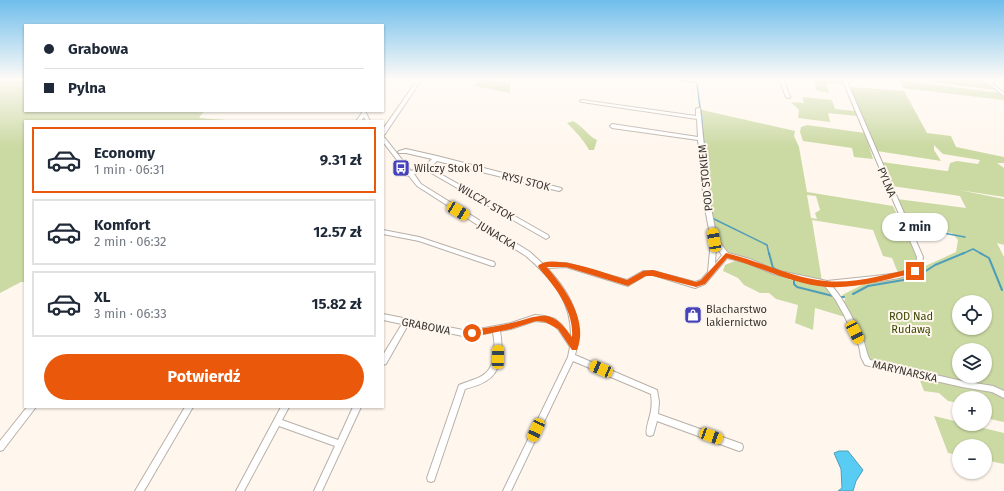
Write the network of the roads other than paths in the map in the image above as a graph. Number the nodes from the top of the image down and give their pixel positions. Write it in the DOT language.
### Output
graph roads {
  1 [pos="404,102"];
  2 [pos="588,102"];
  3 [pos="854,102"];
  4 [pos="698,109"];
  5 [pos="699,118"];
  6 [pos="612,126"];
  7 [pos="384,132"];
  8 [pos="701,139"];
  9 [pos="384,141"];
  10 [pos="401,152"];
  11 [pos="437,158"];
  12 [pos="426,168"];
  13 [pos="409,174"];
  14 [pos="559,189"];
  15 [pos="384,232"];
  16 [pos="546,237"];
  17 [pos="714,240"];
  18 [pos="726,256"];
  19 [pos="492,264"];
  20 [pos="542,266"];
  21 [pos="711,272"];
  22 [pos="827,284"];
  23 [pos="384,317"];
  24 [pos="406,322"];
  25 [pos="496,329"];
  26 [pos="574,347"];
  27 [pos="572,357"];
  28 [pos="384,360"];
  29 [pos="1004,395"];
  30 [pos="31,408"];
  31 [pos="188,408"];
  32 [pos="284,408"];
  33 [pos="357,408"];
  34 [pos="654,416"];
  35 [pos="277,422"];
  36 [pos="650,432"];
  37 [pos="339,444"];
  38 [pos="0,447"];
  39 [pos="739,447"];
  40 [pos="431,478"];
  41 [pos="139,491"];
  42 [pos="240,491"];
  43 [pos="318,491"];
  44 [pos="507,491"];
  1 -- 7 [label="street"];
  2 -- 5 [label="street"];
  3 -- 22 [label="street, PYLNA"];
  4 -- 5 [label="street, POD STOKIEM"];
  5 -- 8 [label="street, POD STOKIEM"];
  6 -- 8 [label="street, POD STOKIEM"];
  8 -- 17 [label="street, POD STOKIEM"];
  9 -- 13 [label="street, JUNACKA"];
  10 -- 11 [label="street, RYSI STOK"];
  11 -- 12 [label="street"];
  11 -- 14 [label="street, RYSI STOK"];
  12 -- 13 [label="street"];
  12 -- 16 [label="street, WILCZY STOK"];
  13 -- 20 [label="street, JUNACKA"];
  15 -- 19 [label="street"];
  17 -- 18 [label="street, POD STOKIEM"];
  17 -- 21 [label="street, POD STOKIEM"];
  18 -- 21 [label="street"];
  18 -- 22 [label="street, PYLNA"];
  20 -- 21 [label="street"];
  20 -- 26 [label="street, JUNACKA"];
  22 -- 29 [label="street, MARYNARSKA"];
  23 -- 24 [label="street, GRABOWA"];
  24 -- 25 [label="street, GRABOWA"];
  24 -- 28 [label="street"];
  25 -- 26 [label="street, GRABOWA"];
  25 -- 40 [label="street"];
  26 -- 27 [label="street, JUNACKA"];
  27 -- 34 [label="street"];
  27 -- 44 [label="street, JUNACKA"];
  30 -- 38 [label="street"];
  31 -- 41 [label="street"];
  32 -- 35 [label="street"];
  33 -- 37 [label="street"];
  34 -- 36 [label="street"];
  34 -- 39 [label="street"];
  35 -- 37 [label="street"];
  35 -- 42 [label="street"];
  37 -- 43 [label="street"];
}
